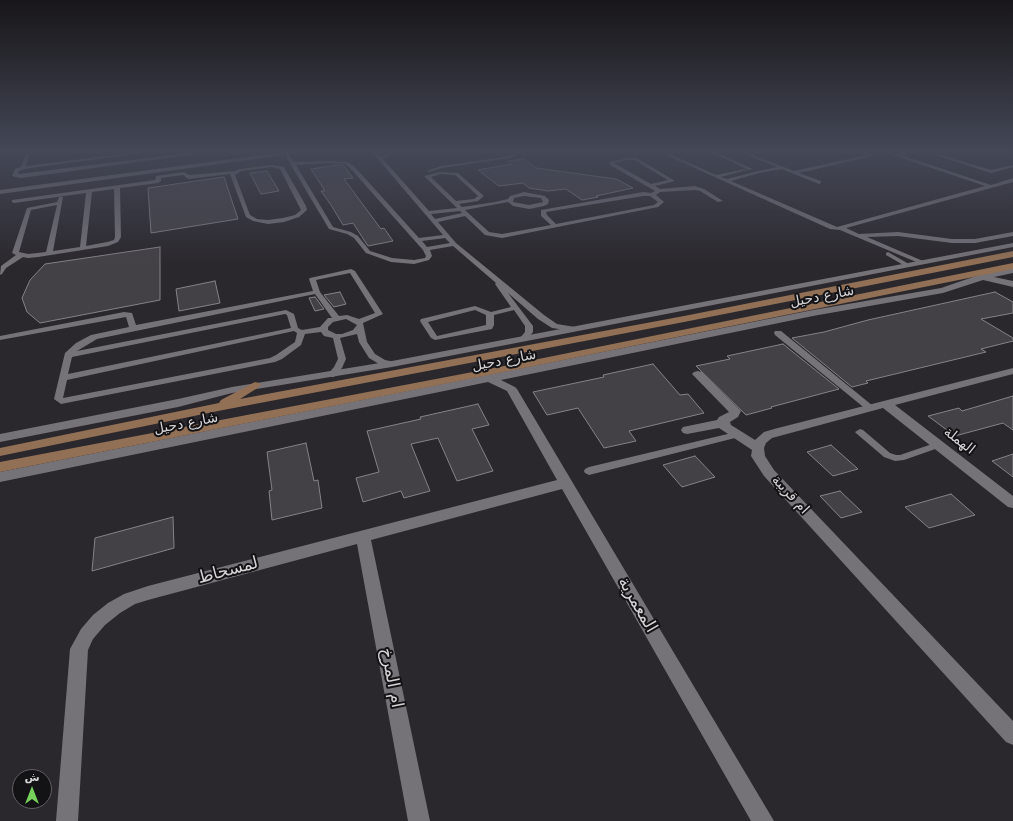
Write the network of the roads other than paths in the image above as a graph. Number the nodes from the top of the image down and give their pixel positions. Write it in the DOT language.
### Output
graph roads {
  1 [pos="14,189"];
  2 [pos="96,189"];
  3 [pos="117,189"];
  4 [pos="238,189"];
  5 [pos="294,189"];
  6 [pos="308,189"];
  7 [pos="372,189"];
  8 [pos="407,189"];
  9 [pos="441,189"];
  10 [pos="473,189"];
  11 [pos="656,189"];
  12 [pos="679,189"];
  13 [pos="700,189"];
  14 [pos="745,189"];
  15 [pos="979,189"];
  16 [pos="88,191"];
  17 [pos="659,191"];
  18 [pos="0,192"];
  19 [pos="62,194"];
  20 [pos="652,195"];
  21 [pos="510,200"];
  22 [pos="14,201"];
  23 [pos="720,201"];
  24 [pos="60,202"];
  25 [pos="456,203"];
  26 [pos="542,205"];
  27 [pos="522,207"];
  28 [pos="555,208"];
  29 [pos="461,209"];
  30 [pos="428,213"];
  31 [pos="466,214"];
  32 [pos="435,221"];
  33 [pos="555,226"];
  34 [pos="842,229"];
  35 [pos="1013,234"];
  36 [pos="446,236"];
  37 [pos="858,236"];
  38 [pos="419,240"];
  39 [pos="454,244"];
  40 [pos="1013,245"];
  41 [pos="83,248"];
  42 [pos="426,248"];
  43 [pos="49,253"];
  44 [pos="902,254"];
  45 [pos="1013,254"];
  46 [pos="21,255"];
  47 [pos="892,256"];
  48 [pos="921,262"];
  49 [pos="907,265"];
  50 [pos="1012,269"];
  51 [pos="488,272"];
  52 [pos="0,273"];
  53 [pos="979,278"];
  54 [pos="1013,281"];
  55 [pos="963,283"];
  56 [pos="1013,284"];
  57 [pos="317,292"];
  58 [pos="843,299"];
  59 [pos="515,308"];
  60 [pos="490,314"];
  61 [pos="336,318"];
  62 [pos="359,325"];
  63 [pos="133,328"];
  64 [pos="323,329"];
  65 [pos="572,329"];
  66 [pos="298,330"];
  67 [pos="778,333"];
  68 [pos="336,336"];
  69 [pos="0,338"];
  70 [pos="524,338"];
  71 [pos="68,355"];
  72 [pos="392,364"];
  73 [pos="1012,372"];
  74 [pos="516,374"];
  75 [pos="698,374"];
  76 [pos="331,375"];
  77 [pos="62,378"];
  78 [pos="491,379"];
  79 [pos="255,385"];
  80 [pos="511,389"];
  81 [pos="885,404"];
  82 [pos="218,407"];
  83 [pos="870,408"];
  84 [pos="723,422"];
  85 [pos="224,423"];
  86 [pos="265,423"];
  87 [pos="687,430"];
  88 [pos="860,432"];
  89 [pos="736,435"];
  90 [pos="0,438"];
  91 [pos="938,445"];
  92 [pos="758,448"];
  93 [pos="0,452"];
  94 [pos="0,467"];
  95 [pos="589,471"];
  96 [pos="0,477"];
  97 [pos="565,484"];
  98 [pos="1013,503"];
  99 [pos="363,535"];
  100 [pos="1013,734"];
  101 [pos="67,821"];
  102 [pos="419,821"];
  103 [pos="763,821"];
  1 -- 18 [label="lane"];
  2 -- 16 [label="lane"];
  3 -- 41 [label="lane"];
  4 -- 5 [label="lane"];
  6 -- 42 [label="lane"];
  7 -- 38 [label="lane"];
  8 -- 30 [label="lane"];
  9 -- 25 [label="lane"];
  10 -- 25 [label="lane"];
  11 -- 17 [label="lane"];
  12 -- 17 [label="lane"];
  13 -- 23 [label="lane"];
  14 -- 34 [label="lane"];
  15 -- 34 [label="lane"];
  16 -- 19 [label="lane"];
  16 -- 41 [label="lane"];
  17 -- 20 [label="lane"];
  19 -- 22 [label="lane"];
  19 -- 24 [label="lane"];
  20 -- 28 [label="lane"];
  20 -- 33 [label="lane"];
  21 -- 26 [label="lane"];
  21 -- 27 [label="lane"];
  21 -- 29 [label="lane"];
  24 -- 43 [label="lane"];
  24 -- 46 [label="lane"];
  25 -- 29 [label="lane"];
  26 -- 27 [label="lane"];
  26 -- 28 [label="lane"];
  27 -- 31 [label="lane"];
  28 -- 33 [label="lane"];
  29 -- 30 [label="lane"];
  29 -- 31 [label="lane"];
  30 -- 32 [label="lane"];
  31 -- 32 [label="lane"];
  31 -- 33 [label="lane"];
  32 -- 36 [label="lane"];
  34 -- 37 [label="lane"];
  35 -- 37 [label="lane"];
  36 -- 38 [label="lane"];
  36 -- 39 [label="lane"];
  37 -- 44 [label="lane"];
  37 -- 47 [label="lane"];
  38 -- 42 [label="lane"];
  39 -- 42 [label="lane"];
  39 -- 51 [label="lane"];
  40 -- 48 [label="street, شارع دحيل"];
  41 -- 43 [label="lane"];
  43 -- 46 [label="lane"];
  44 -- 47 [label="lane"];
  44 -- 48 [label="lane"];
  45 -- 82 [label="main road, شارع دحيل"];
  46 -- 52 [label="lane"];
  47 -- 49 [label="lane"];
  48 -- 49 [label="street, شارع دحيل"];
  49 -- 65 [label="street, شارع دحيل"];
  50 -- 53 [label="street, شارع دحيل"];
  50 -- 54 [label="street"];
  50 -- 58 [label="main road, شارع دحيل"];
  51 -- 59 [label="lane"];
  51 -- 65 [label="lane"];
  53 -- 55 [label="street, شارع دحيل"];
  53 -- 56 [label="street"];
  55 -- 58 [label="main road"];
  55 -- 74 [label="street, شارع دحيل"];
  57 -- 61 [label="lane"];
  57 -- 62 [label="lane"];
  57 -- 63 [label="lane"];
  58 -- 85 [label="main road, شارع دحيل"];
  59 -- 60 [label="lane"];
  59 -- 70 [label="lane"];
  60 -- 60 [label="lane"];
  61 -- 62 [label="lane"];
  61 -- 64 [label="lane"];
  62 -- 68 [label="lane"];
  62 -- 72 [label="lane"];
  63 -- 69 [label="lane"];
  63 -- 71 [label="lane"];
  64 -- 66 [label="lane"];
  64 -- 68 [label="lane"];
  65 -- 70 [label="street, شارع دحيل"];
  66 -- 71 [label="lane"];
  66 -- 77 [label="lane"];
  66 -- 77 [label="lane"];
  67 -- 83 [label="lane"];
  68 -- 76 [label="lane"];
  70 -- 72 [label="street, شارع دحيل"];
  71 -- 77 [label="lane"];
  72 -- 76 [label="street, شارع دحيل"];
  73 -- 81 [label="street"];
  74 -- 78 [label="street, شارع دحيل"];
  74 -- 80 [label="street"];
  75 -- 84 [label="street"];
  76 -- 79 [label="street, شارع دحيل"];
  78 -- 80 [label="street"];
  78 -- 86 [label="street, شارع دحيل"];
  79 -- 82 [label="main road"];
  79 -- 90 [label="street, شارع دحيل"];
  80 -- 97 [label="street, المعمرية"];
  81 -- 83 [label="street"];
  81 -- 91 [label="street, الهملة"];
  82 -- 93 [label="main road, شارع دحيل"];
  83 -- 92 [label="street"];
  84 -- 87 [label="street"];
  84 -- 89 [label="street"];
  85 -- 86 [label="main road"];
  85 -- 94 [label="main road, شارع دحيل"];
  86 -- 96 [label="street, شارع دحيل"];
  88 -- 91 [label="lane"];
  89 -- 92 [label="street"];
  89 -- 95 [label="lane"];
  91 -- 98 [label="street, الهملة"];
  92 -- 100 [label="street, ام قريبة"];
  97 -- 99 [label="street, لمسحاط"];
  97 -- 103 [label="street, المعمرية"];
  99 -- 101 [label="street, لمسحاط"];
  99 -- 102 [label="street, ام المرخ"];
}
